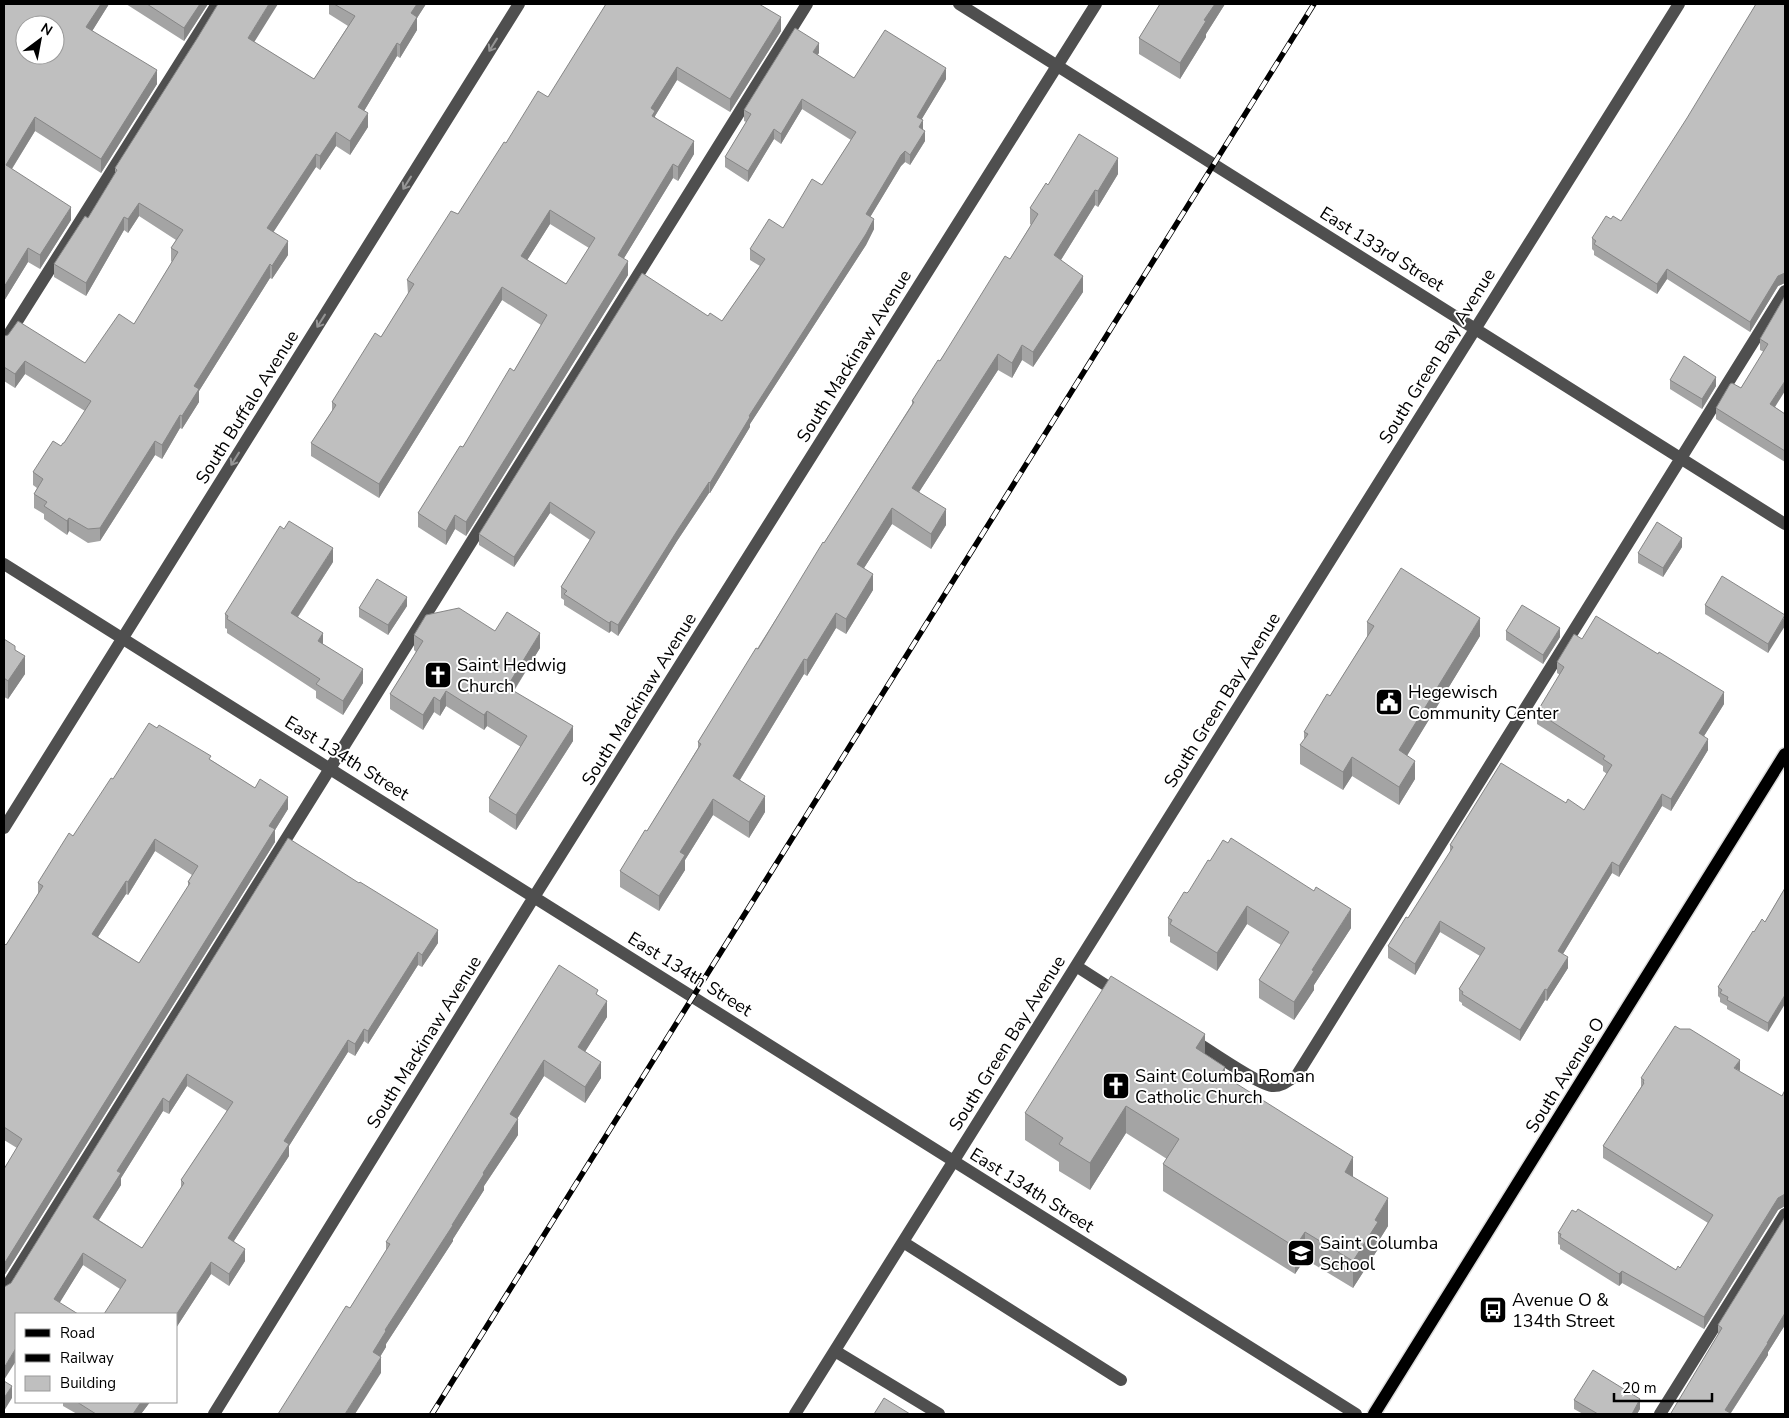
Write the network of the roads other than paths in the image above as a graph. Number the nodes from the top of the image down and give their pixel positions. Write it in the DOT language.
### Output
graph roads {
  1 [pos="217,4"];
  2 [pos="519,4"];
  3 [pos="808,4"];
  4 [pos="959,4"];
  5 [pos="1096,4"];
  6 [pos="1679,4"];
  7 [pos="1058,66"];
  8 [pos="1785,291"];
  9 [pos="1475,328"];
  10 [pos="4,342"];
  11 [pos="1681,458"];
  12 [pos="1785,524"];
  13 [pos="4,564"];
  14 [pos="123,638"];
  15 [pos="1785,754"];
  16 [pos="330,769"];
  17 [pos="4,828"];
  18 [pos="534,897"];
  19 [pos="1076,966"];
  20 [pos="1132,1002"];
  21 [pos="1181,1032"];
  22 [pos="954,1161"];
  23 [pos="1785,1214"];
  24 [pos="903,1242"];
  25 [pos="4,1291"];
  26 [pos="835,1351"];
  27 [pos="1121,1380"];
  28 [pos="214,1414"];
  29 [pos="795,1414"];
  30 [pos="939,1414"];
  31 [pos="1356,1414"];
  32 [pos="1374,1414"];
  33 [pos="1660,1414"];
  1 -- 10 [label="street"];
  2 -- 14 [label="street, South Buffalo Avenue, one-way"];
  3 -- 16 [label="street"];
  4 -- 7 [label="street, East 133rd Street"];
  5 -- 7 [label="street, South Mackinaw Avenue"];
  6 -- 9 [label="street, South Green Bay Avenue"];
  7 -- 9 [label="street, East 133rd Street"];
  7 -- 18 [label="street, South Mackinaw Avenue"];
  8 -- 11 [label="street"];
  9 -- 11 [label="street, East 133rd Street"];
  9 -- 19 [label="street, South Green Bay Avenue"];
  11 -- 12 [label="street, East 133rd Street"];
  11 -- 21 [label="street"];
  13 -- 14 [label="street, East 134th Street"];
  14 -- 16 [label="street, East 134th Street"];
  14 -- 17 [label="street, South Buffalo Avenue"];
  15 -- 32 [label="main road, South Avenue O"];
  16 -- 18 [label="street, East 134th Street"];
  16 -- 25 [label="street"];
  18 -- 22 [label="street, East 134th Street"];
  18 -- 28 [label="street, South Mackinaw Avenue"];
  19 -- 20 [label="street"];
  19 -- 22 [label="street, South Green Bay Avenue"];
  22 -- 24 [label="street, South Green Bay Avenue"];
  22 -- 31 [label="street, East 134th Street"];
  23 -- 33 [label="street"];
  24 -- 26 [label="street, South Green Bay Avenue"];
  24 -- 27 [label="street"];
  26 -- 29 [label="street, South Green Bay Avenue"];
  26 -- 30 [label="street"];
}
